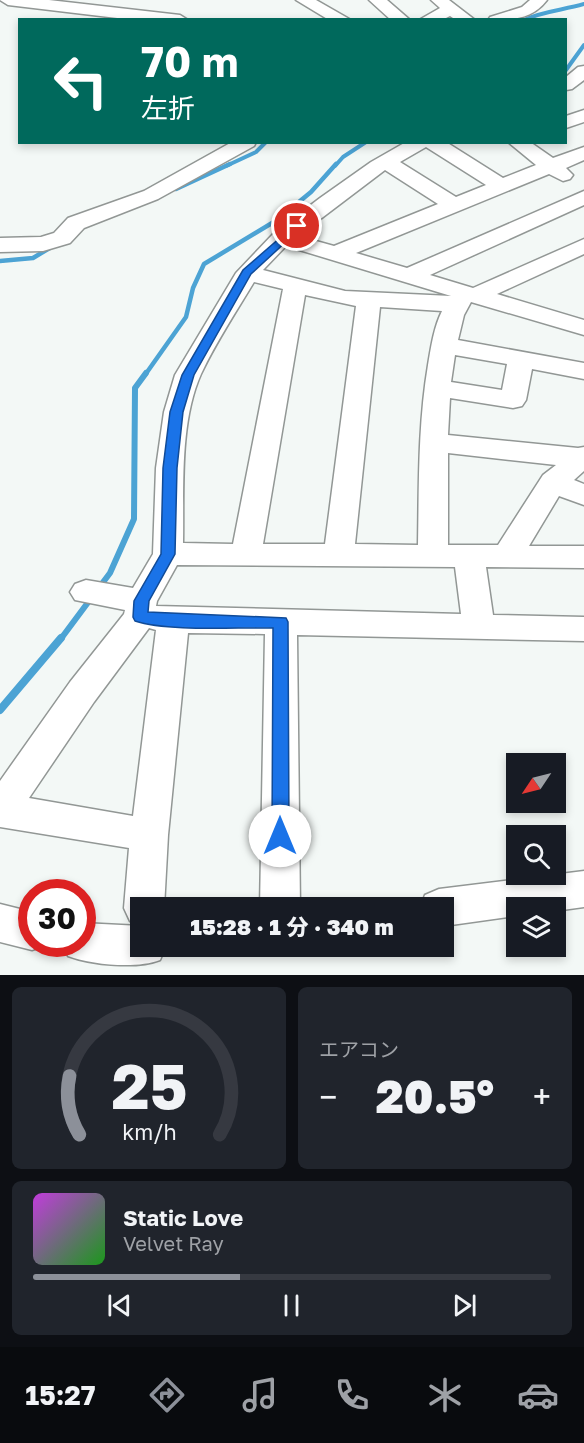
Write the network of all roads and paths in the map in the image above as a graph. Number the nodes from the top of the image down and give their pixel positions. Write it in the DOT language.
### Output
graph roads {
  1 [pos="9,0"];
  2 [pos="304,0"];
  3 [pos="377,0"];
  4 [pos="498,0"];
  5 [pos="539,0"];
  6 [pos="0,4"];
  7 [pos="446,5"];
  8 [pos="518,14"];
  9 [pos="163,18"];
  10 [pos="339,18"];
  11 [pos="400,18"];
  12 [pos="430,18"];
  13 [pos="465,18"];
  14 [pos="503,18"];
  15 [pos="584,71"];
  16 [pos="567,85"];
  17 [pos="584,91"];
  18 [pos="567,93"];
  19 [pos="584,116"];
  20 [pos="567,122"];
  21 [pos="243,144"];
  22 [pos="418,144"];
  23 [pos="435,144"];
  24 [pos="520,144"];
  25 [pos="584,153"];
  26 [pos="386,162"];
  27 [pos="551,166"];
  28 [pos="503,187"];
  29 [pos="584,190"];
  30 [pos="584,196"];
  31 [pos="455,206"];
  32 [pos="282,238"];
  33 [pos="0,245"];
  34 [pos="584,246"];
  35 [pos="334,254"];
  36 [pos="247,273"];
  37 [pos="408,276"];
  38 [pos="295,286"];
  39 [pos="465,298"];
  40 [pos="369,300"];
  41 [pos="584,305"];
  42 [pos="556,318"];
  43 [pos="584,328"];
  44 [pos="444,345"];
  45 [pos="521,360"];
  46 [pos="584,371"];
  47 [pos="438,388"];
  48 [pos="435,443"];
  49 [pos="582,457"];
  50 [pos="553,482"];
  51 [pos="584,495"];
  52 [pos="168,554"];
  53 [pos="246,555"];
  54 [pos="339,555"];
  55 [pos="433,556"];
  56 [pos="469,556"];
  57 [pos="507,556"];
  58 [pos="584,557"];
  59 [pos="86,592"];
  60 [pos="152,613"];
  61 [pos="281,622"];
  62 [pos="478,627"];
  63 [pos="584,628"];
  64 [pos="0,810"];
  65 [pos="149,835"];
  66 [pos="584,889"];
  67 [pos="145,897"];
  68 [pos="280,897"];
  69 [pos="454,906"];
  70 [pos="0,923"];
  71 [pos="18,928"];
  72 [pos="96,943"];
  73 [pos="130,946"];
  1 -- 6 [label="street"];
  1 -- 9 [label="street"];
  2 -- 10 [label="street"];
  3 -- 11 [label="street"];
  4 -- 8 [label="street"];
  5 -- 8 [label="street"];
  7 -- 12 [label="street"];
  7 -- 13 [label="street"];
  8 -- 14 [label="street"];
  15 -- 16 [label="street"];
  17 -- 18 [label="street"];
  19 -- 20 [label="street"];
  21 -- 33 [label="street"];
  22 -- 26 [label="street"];
  23 -- 28 [label="street"];
  24 -- 27 [label="street"];
  25 -- 27 [label="street"];
  26 -- 31 [label="street"];
  26 -- 32 [label="street"];
  27 -- 28 [label="street"];
  27 -- 29 [label="street"];
  28 -- 31 [label="street"];
  30 -- 37 [label="street"];
  31 -- 35 [label="street"];
  32 -- 35 [label="street"];
  32 -- 36 [label="street"];
  34 -- 39 [label="street"];
  35 -- 37 [label="street"];
  36 -- 38 [label="street"];
  36 -- 52 [label="street"];
  37 -- 39 [label="street"];
  38 -- 40 [label="street"];
  38 -- 53 [label="street"];
  39 -- 40 [label="street"];
  39 -- 42 [label="street"];
  39 -- 44 [label="street"];
  40 -- 54 [label="street"];
  41 -- 42 [label="street"];
  42 -- 43 [label="street"];
  44 -- 45 [label="street"];
  44 -- 47 [label="street"];
  45 -- 46 [label="street"];
  45 -- 47 [label="street"];
  47 -- 48 [label="street"];
  48 -- 49 [label="street"];
  48 -- 55 [label="street"];
  49 -- 50 [label="street"];
  50 -- 51 [label="street"];
  50 -- 57 [label="street"];
  52 -- 53 [label="street"];
  52 -- 60 [label="street"];
  53 -- 54 [label="street"];
  54 -- 55 [label="street"];
  55 -- 56 [label="street"];
  56 -- 57 [label="street"];
  56 -- 62 [label="street"];
  57 -- 58 [label="street"];
  59 -- 60 [label="street"];
  60 -- 61 [label="street"];
  60 -- 64 [label="street"];
  60 -- 65 [label="street"];
  61 -- 62 [label="street"];
  61 -- 68 [label="street"];
  62 -- 63 [label="street"];
  64 -- 65 [label="street"];
  65 -- 67 [label="street"];
  66 -- 69 [label="street"];
  70 -- 71 [label="street"];
  72 -- 73 [label="street"];
}
